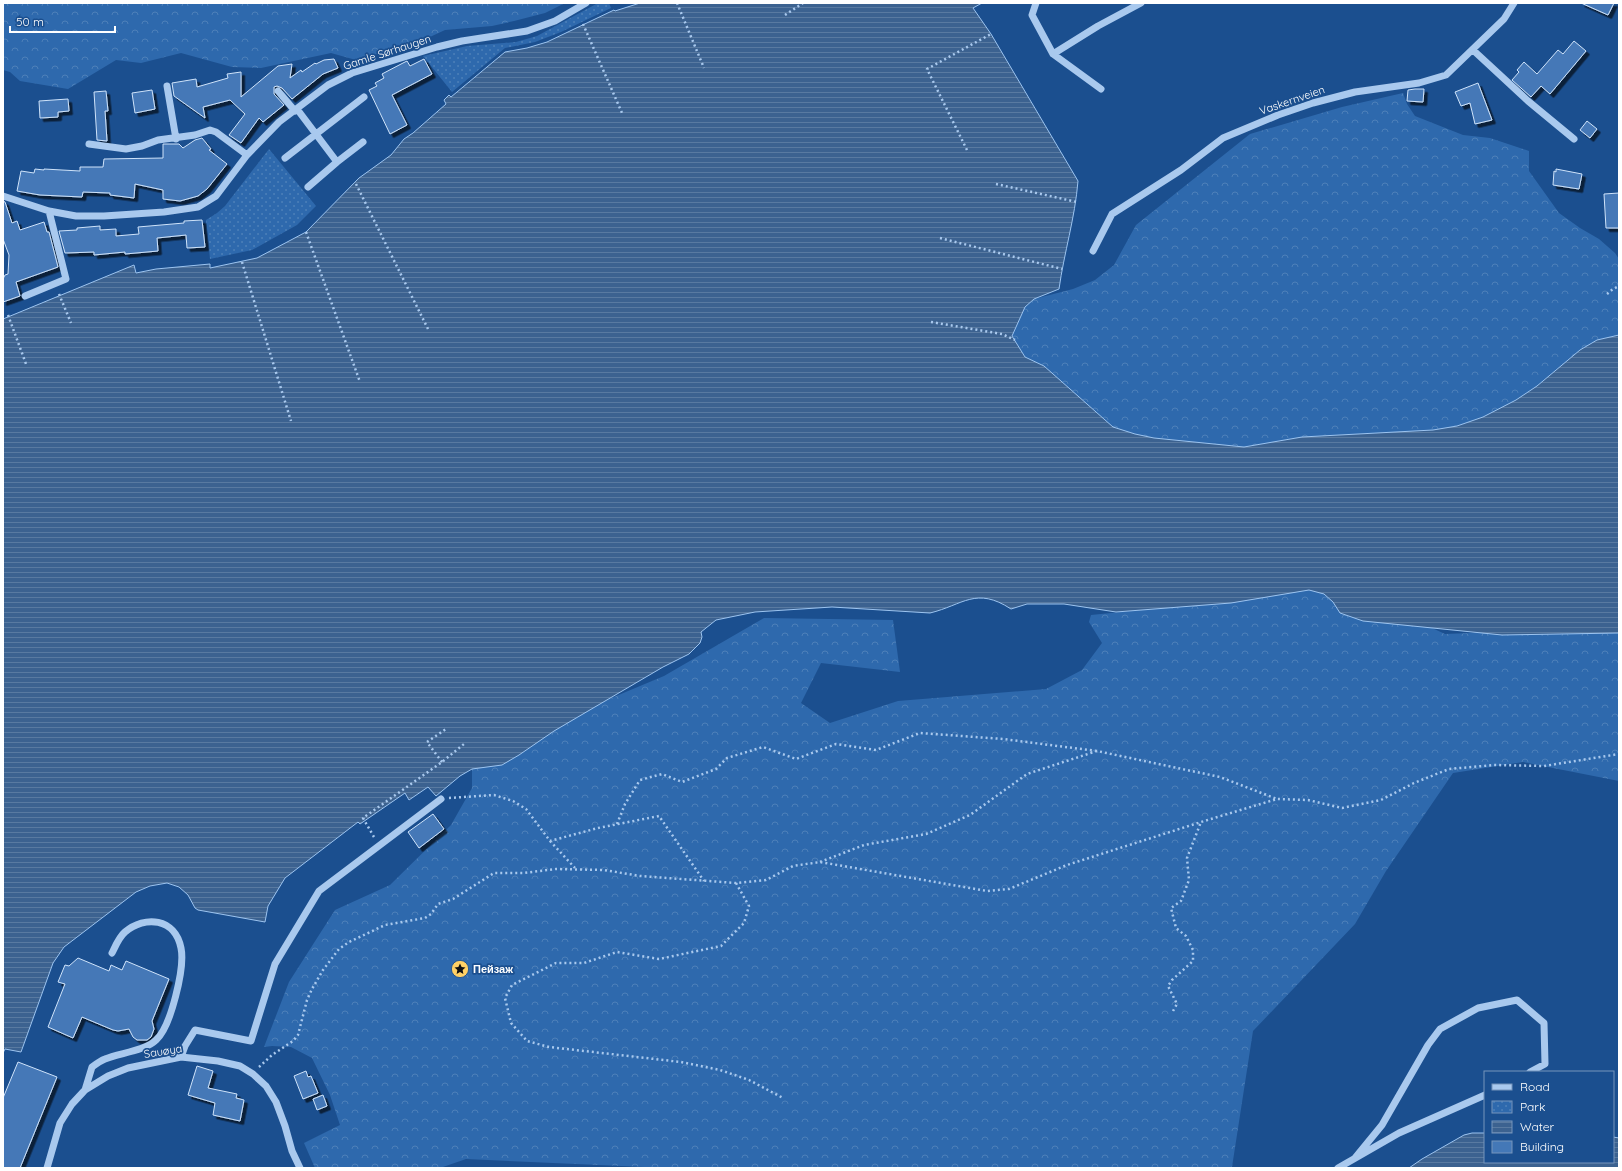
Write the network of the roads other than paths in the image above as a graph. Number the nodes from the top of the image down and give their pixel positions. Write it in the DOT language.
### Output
graph roads {
  1 [pos="586,3"];
  2 [pos="1036,3"];
  3 [pos="1141,3"];
  4 [pos="1514,3"];
  5 [pos="1473,50"];
  6 [pos="1054,54"];
  7 [pos="167,86"];
  8 [pos="1101,89"];
  9 [pos="278,90"];
  10 [pos="364,97"];
  11 [pos="296,110"];
  12 [pos="316,134"];
  13 [pos="176,139"];
  14 [pos="1574,139"];
  15 [pos="363,142"];
  16 [pos="89,144"];
  17 [pos="247,155"];
  18 [pos="285,158"];
  19 [pos="337,162"];
  20 [pos="308,187"];
  21 [pos="3,196"];
  22 [pos="49,211"];
  23 [pos="1093,251"];
  24 [pos="25,296"];
  25 [pos="441,799"];
  26 [pos="112,953"];
  27 [pos="181,1057"];
  28 [pos="1532,1071"];
  29 [pos="85,1090"];
  30 [pos="1484,1095"];
  31 [pos="1355,1158"];
  32 [pos="47,1168"];
  33 [pos="300,1168"];
  34 [pos="1338,1168"];
  1 -- 11 [label="street, Gamle Sørhaugen"];
  2 -- 6 [label="street"];
  3 -- 6 [label="street"];
  4 -- 5 [label="street, Vaskernveien"];
  5 -- 14 [label="street"];
  5 -- 23 [label="street, Vaskernveien"];
  6 -- 8 [label="street"];
  7 -- 13 [label="street"];
  9 -- 11 [label="street"];
  10 -- 12 [label="street"];
  11 -- 12 [label="street"];
  11 -- 17 [label="street, Gamle Sørhaugen"];
  12 -- 18 [label="street"];
  12 -- 19 [label="street"];
  13 -- 16 [label="street"];
  13 -- 17 [label="street"];
  15 -- 19 [label="street"];
  17 -- 22 [label="street, Gamle Sørhaugen"];
  19 -- 20 [label="street"];
  21 -- 22 [label="street, Gamle Sørhaugen"];
  22 -- 24 [label="street"];
  25 -- 27 [label="street"];
  26 -- 29 [label="street"];
  27 -- 29 [label="street, Sauøya"];
  27 -- 33 [label="street, Sauøya"];
  28 -- 31 [label="street"];
  29 -- 32 [label="street, Sauøya"];
  30 -- 31 [label="street"];
  31 -- 34 [label="street"];
}
